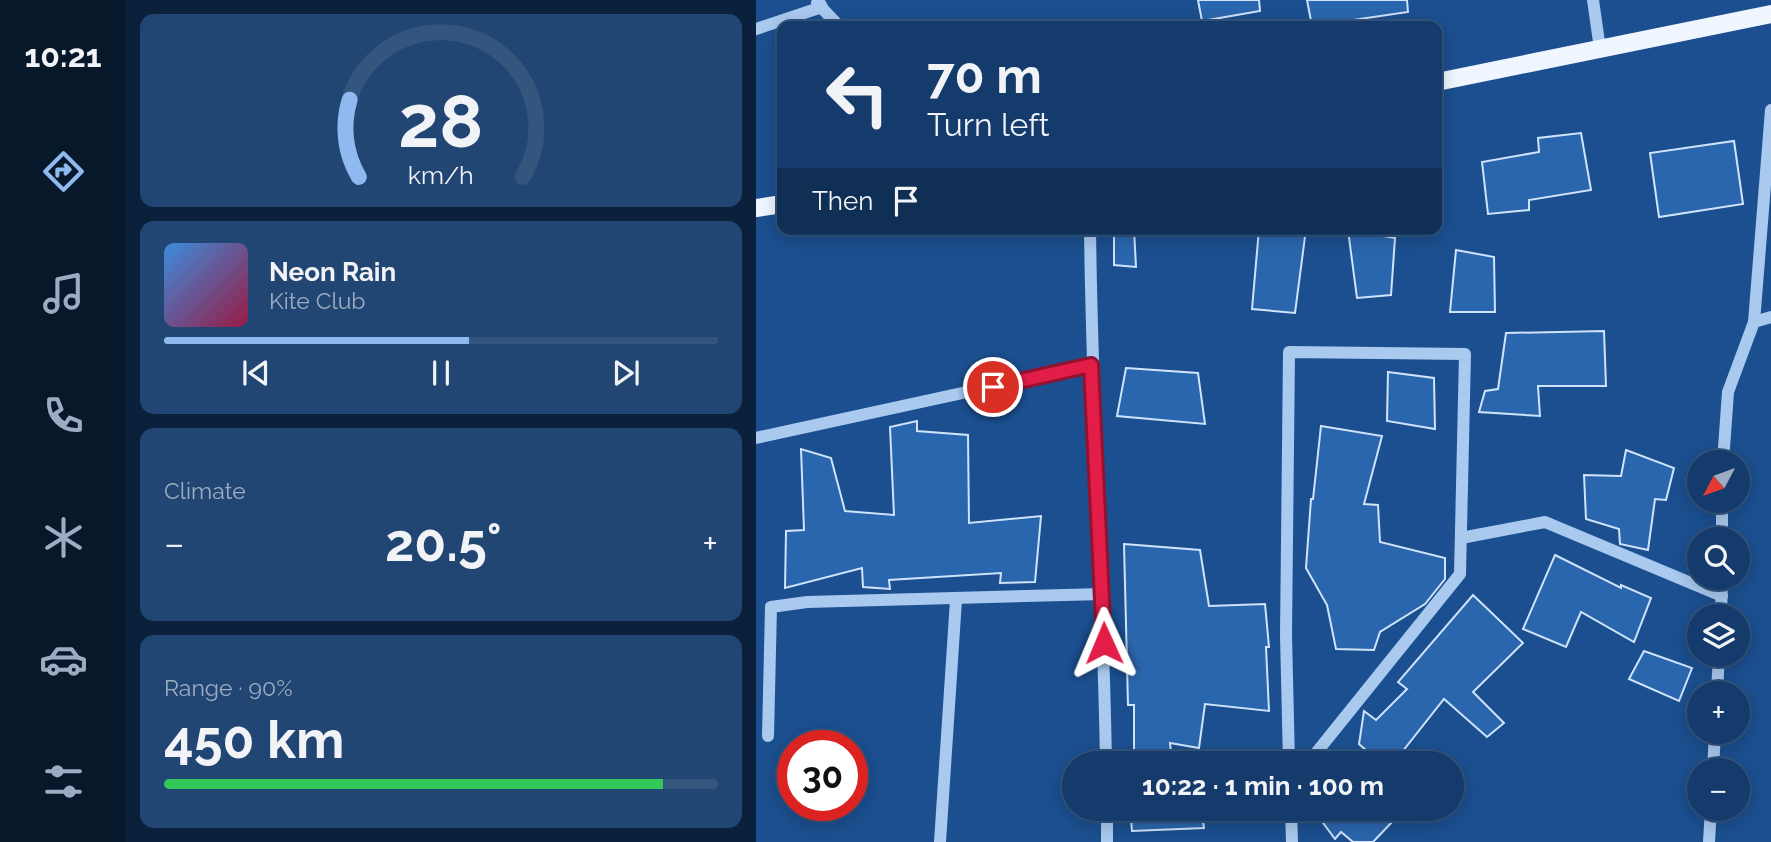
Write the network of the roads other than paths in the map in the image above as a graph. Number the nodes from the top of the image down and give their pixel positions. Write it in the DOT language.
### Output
graph roads {
  1 [pos="1593,0"];
  2 [pos="818,2"];
  3 [pos="1771,14"];
  4 [pos="835,21"];
  5 [pos="756,29"];
  6 [pos="1600,49"];
  7 [pos="1442,81"];
  8 [pos="1771,110"];
  9 [pos="777,205"];
  10 [pos="756,208"];
  11 [pos="1090,235"];
  12 [pos="1771,317"];
  13 [pos="1754,322"];
  14 [pos="1091,365"];
  15 [pos="756,438"];
  16 [pos="1724,450"];
  17 [pos="1461,538"];
  18 [pos="1722,590"];
  19 [pos="1103,594"];
  20 [pos="1722,596"];
  21 [pos="956,600"];
  22 [pos="1722,604"];
  23 [pos="768,736"];
  24 [pos="1106,751"];
  25 [pos="1290,751"];
  26 [pos="1318,751"];
  27 [pos="1107,821"];
  28 [pos="1291,821"];
  29 [pos="1710,821"];
  30 [pos="940,842"];
  31 [pos="1107,842"];
  32 [pos="1292,842"];
  33 [pos="1709,842"];
  1 -- 6 [label="street"];
  2 -- 4 [label="street"];
  2 -- 5 [label="street"];
  3 -- 6 [label="main road"];
  6 -- 7 [label="main road"];
  8 -- 13 [label="street"];
  9 -- 10 [label="main road"];
  11 -- 14 [label="street"];
  12 -- 13 [label="street"];
  13 -- 16 [label="street"];
  14 -- 15 [label="street"];
  14 -- 19 [label="street"];
  17 -- 20 [label="street"];
  17 -- 25 [label="street"];
  17 -- 26 [label="street"];
  18 -- 20 [label="street"];
  19 -- 21 [label="street"];
  19 -- 24 [label="street"];
  20 -- 22 [label="street"];
  21 -- 23 [label="street"];
  21 -- 30 [label="street"];
  27 -- 31 [label="street"];
  28 -- 32 [label="street"];
  29 -- 33 [label="street"];
}
